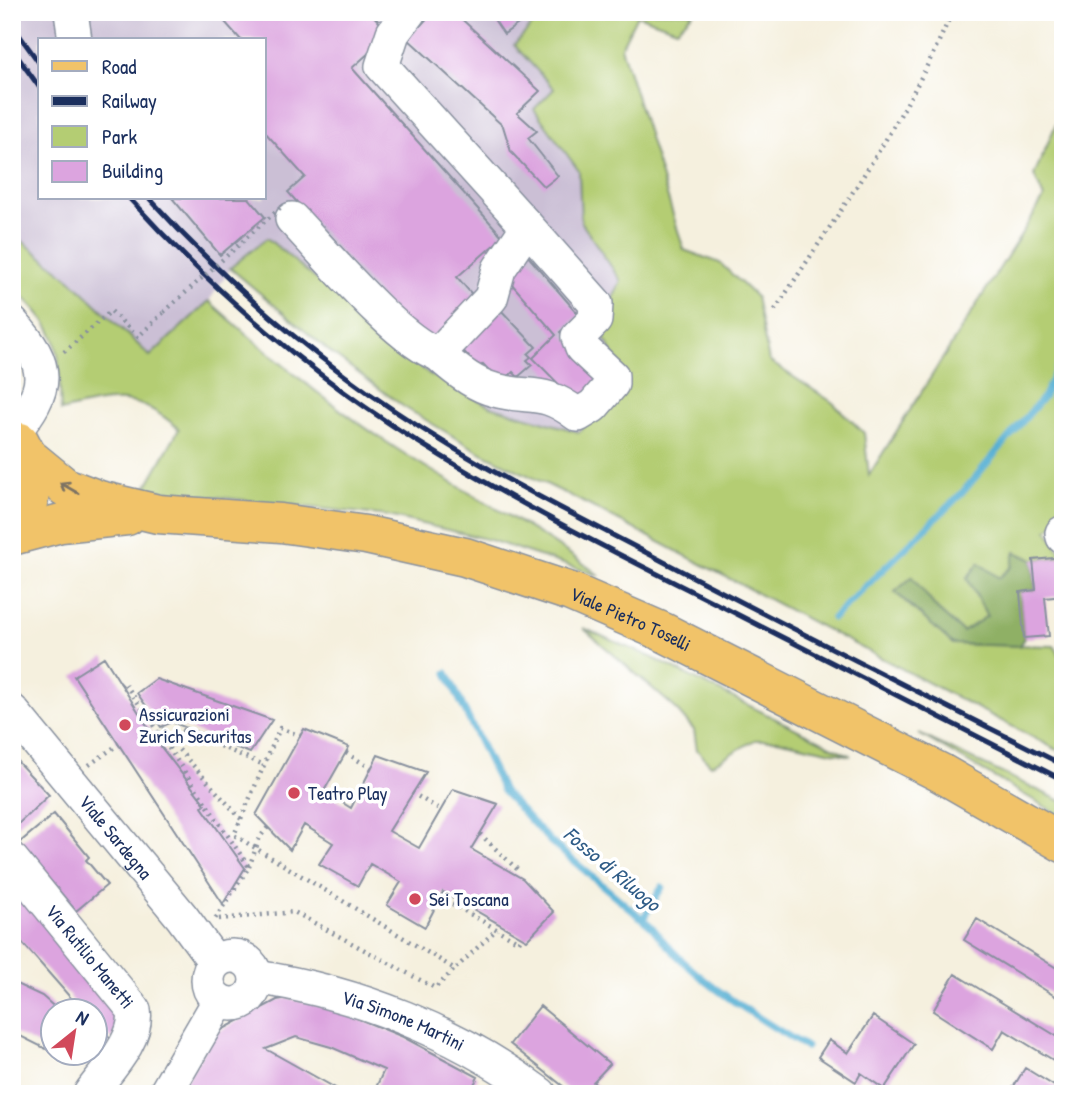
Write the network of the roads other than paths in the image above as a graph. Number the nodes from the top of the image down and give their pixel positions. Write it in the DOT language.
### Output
graph roads {
  1 [pos="71,12"];
  2 [pos="408,12"];
  3 [pos="75,38"];
  4 [pos="286,213"];
  5 [pos="525,224"];
  6 [pos="12,323"];
  7 [pos="438,354"];
  8 [pos="17,440"];
  9 [pos="158,514"];
  10 [pos="12,535"];
  11 [pos="12,711"];
  12 [pos="1063,843"];
  13 [pos="12,860"];
  14 [pos="215,962"];
  15 [pos="256,977"];
  16 [pos="219,1001"];
  17 [pos="90,1094"];
  18 [pos="165,1094"];
  19 [pos="540,1094"];
  1 -- 3 [label="street"];
  2 -- 5 [label="street"];
  4 -- 7 [label="street"];
  5 -- 7 [label="street"];
  5 -- 7 [label="street"];
  6 -- 8 [label="street"];
  9 -- 8 [label="main road, Viale Pietro Toselli, one-way"];
  8 -- 10 [label="main road"];
  9 -- 10 [label="main road, Viale Pietro Toselli"];
  9 -- 12 [label="main road, Viale Pietro Toselli"];
  11 -- 14 [label="street, Viale Sardegna"];
  13 -- 17 [label="street, Via Rutilio Manetti"];
  14 -- 15 [label="street, Via Simone Martini"];
  14 -- 16 [label="street"];
  15 -- 16 [label="street"];
  15 -- 19 [label="street, Via Simone Martini"];
  16 -- 18 [label="street"];
}
